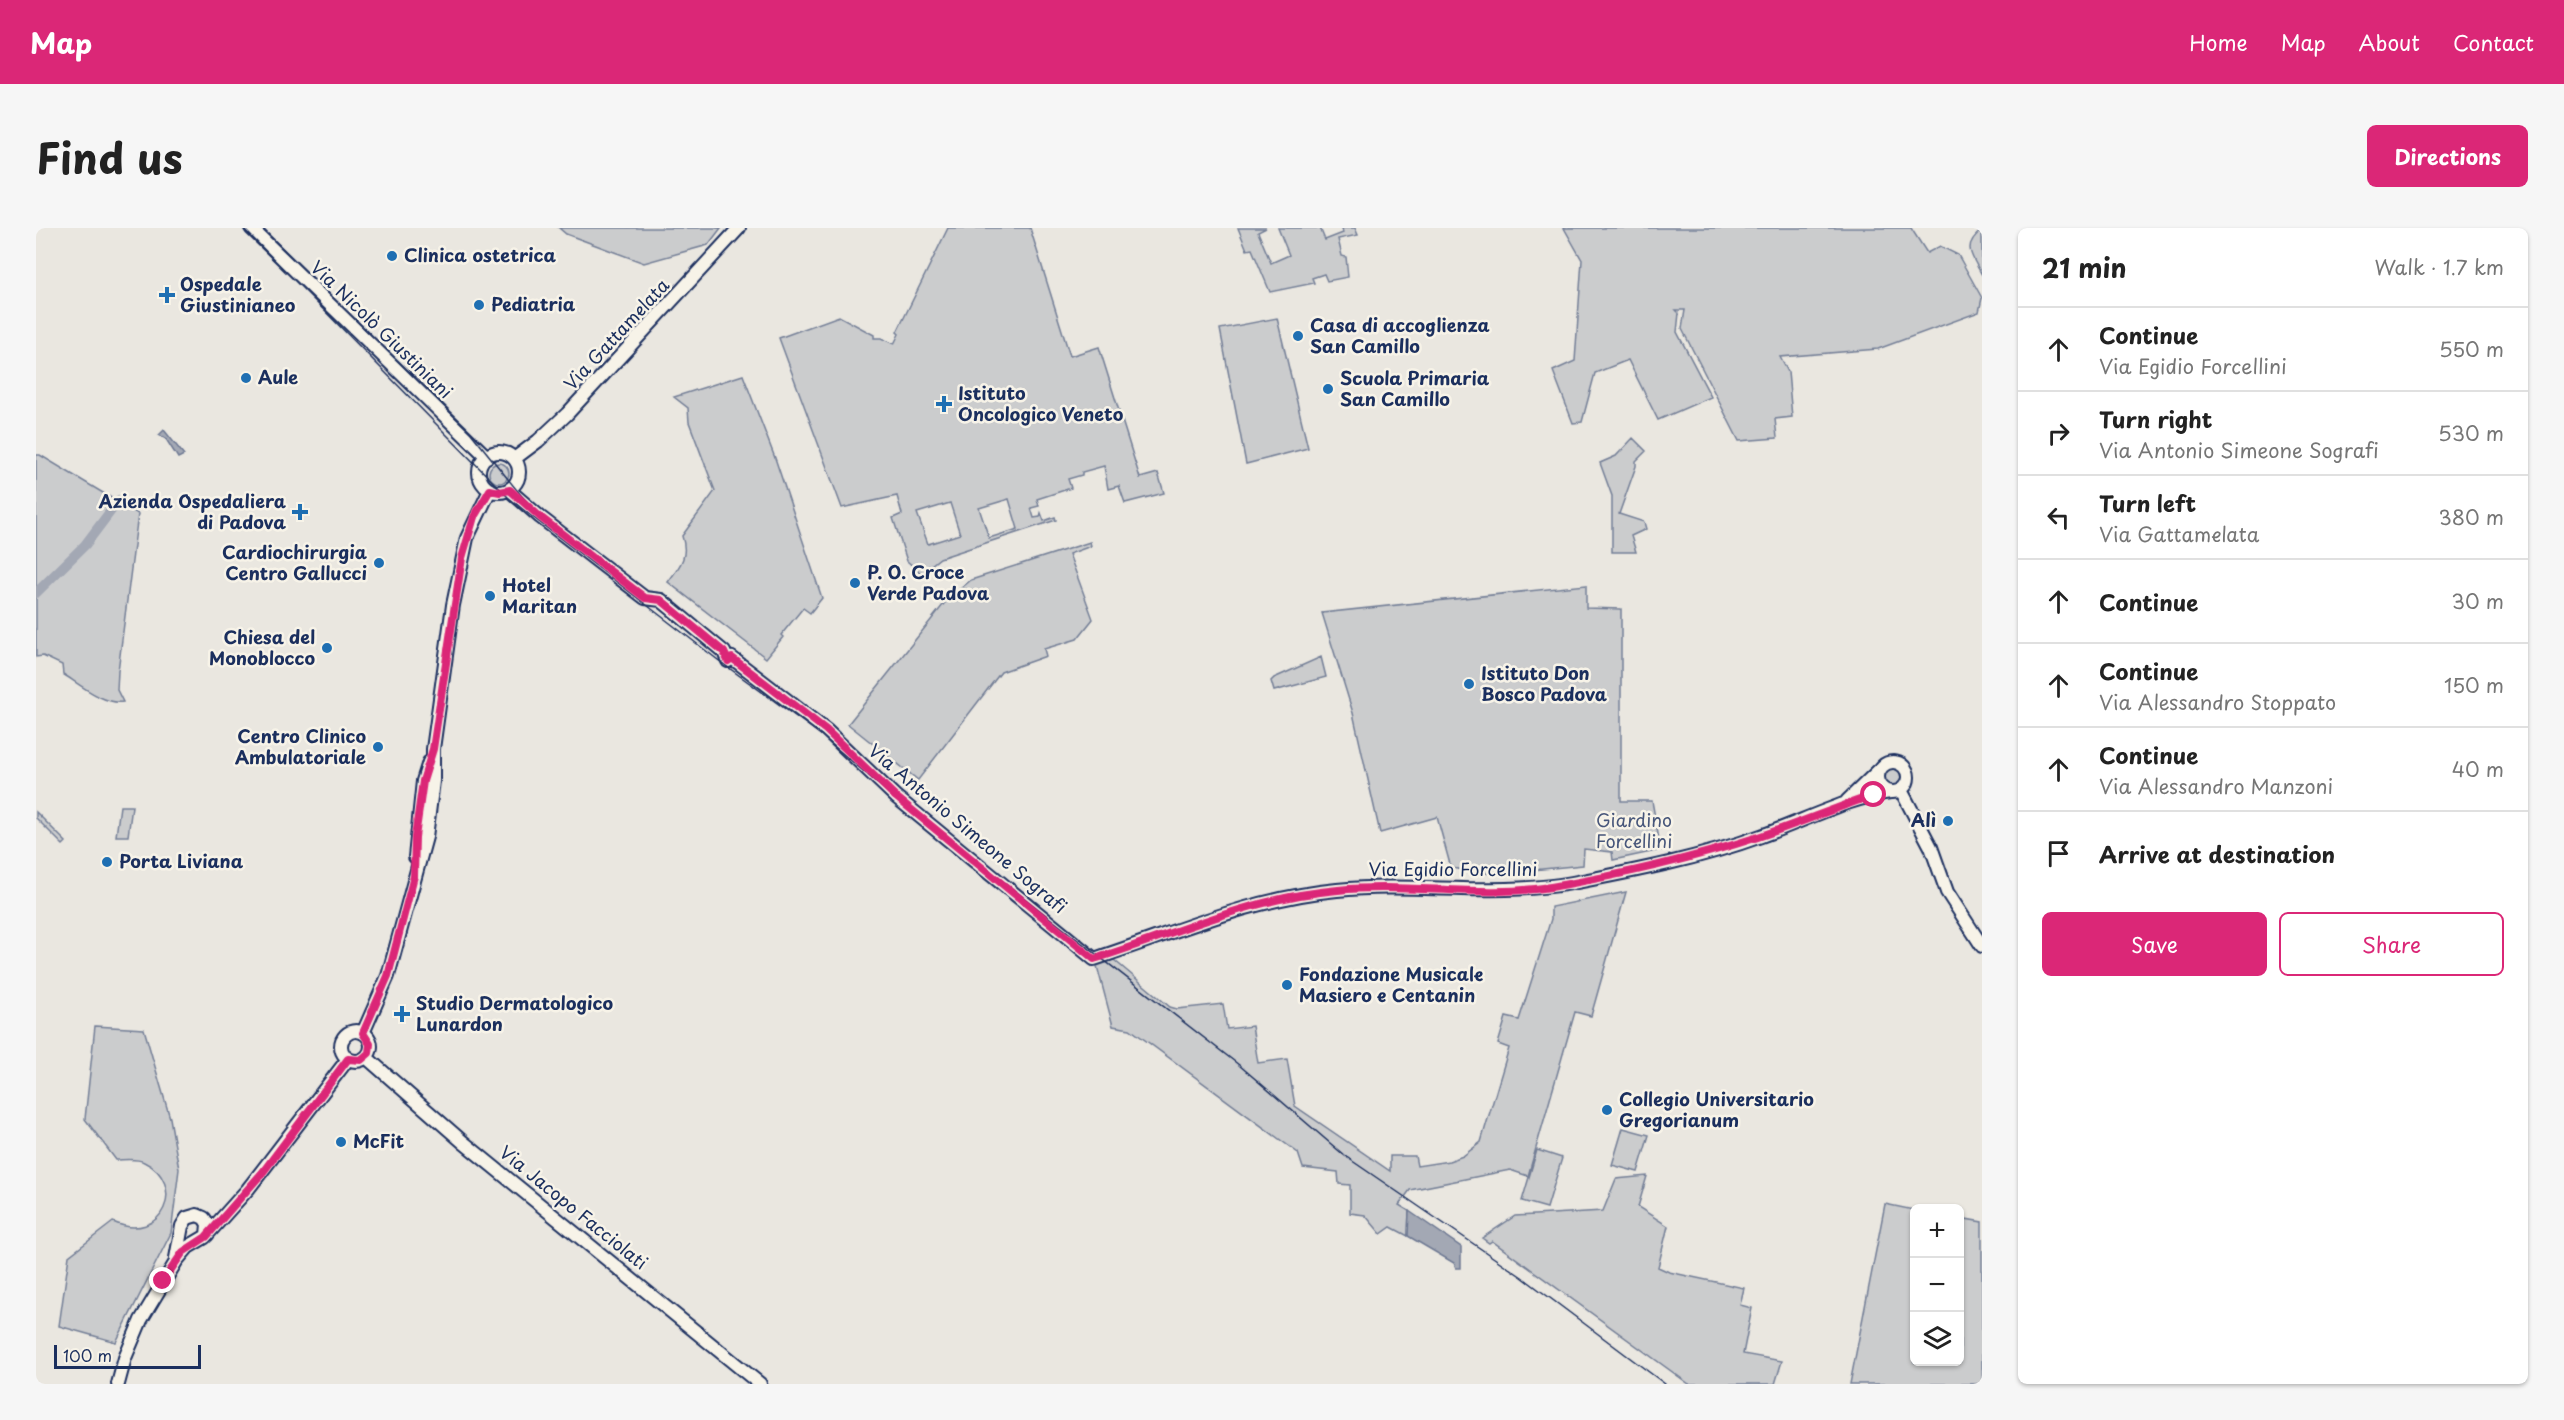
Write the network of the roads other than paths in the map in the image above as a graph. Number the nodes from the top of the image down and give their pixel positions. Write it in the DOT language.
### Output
graph roads {
  1 [pos="251,228"];
  2 [pos="739,228"];
  3 [pos="487,457"];
  4 [pos="514,459"];
  5 [pos="490,490"];
  6 [pos="510,490"];
  7 [pos="1880,769"];
  8 [pos="1895,791"];
  9 [pos="1846,802"];
  10 [pos="1982,946"];
  11 [pos="1094,959"];
  12 [pos="363,1033"];
  13 [pos="366,1057"];
  14 [pos="348,1059"];
  15 [pos="227,1212"];
  16 [pos="202,1216"];
  17 [pos="182,1229"];
  18 [pos="202,1238"];
  19 [pos="172,1267"];
  20 [pos="118,1384"];
  21 [pos="760,1384"];
  1 -- 3 [label="street, Via Nicolò Giustiniani"];
  2 -- 4 [label="street, Via Gattamelata"];
  3 -- 4 [label="street"];
  3 -- 5 [label="street"];
  4 -- 6 [label="street"];
  5 -- 6 [label="street"];
  5 -- 12 [label="street"];
  6 -- 11 [label="street, Via Antonio Simeone Sografi"];
  7 -- 8 [label="street"];
  7 -- 8 [label="street"];
  7 -- 9 [label="street, Via Egidio Forcellini"];
  8 -- 9 [label="street, Via Egidio Forcellini"];
  8 -- 10 [label="street"];
  9 -- 11 [label="street, Via Egidio Forcellini"];
  12 -- 13 [label="street"];
  12 -- 14 [label="street"];
  13 -- 14 [label="street"];
  13 -- 21 [label="street, Via Jacopo Facciolati"];
  14 -- 15 [label="street"];
  15 -- 16 [label="street"];
  15 -- 18 [label="street"];
  16 -- 17 [label="street"];
  16 -- 18 [label="street"];
  17 -- 18 [label="street"];
  17 -- 19 [label="street"];
  18 -- 19 [label="street"];
  19 -- 20 [label="street"];
}
